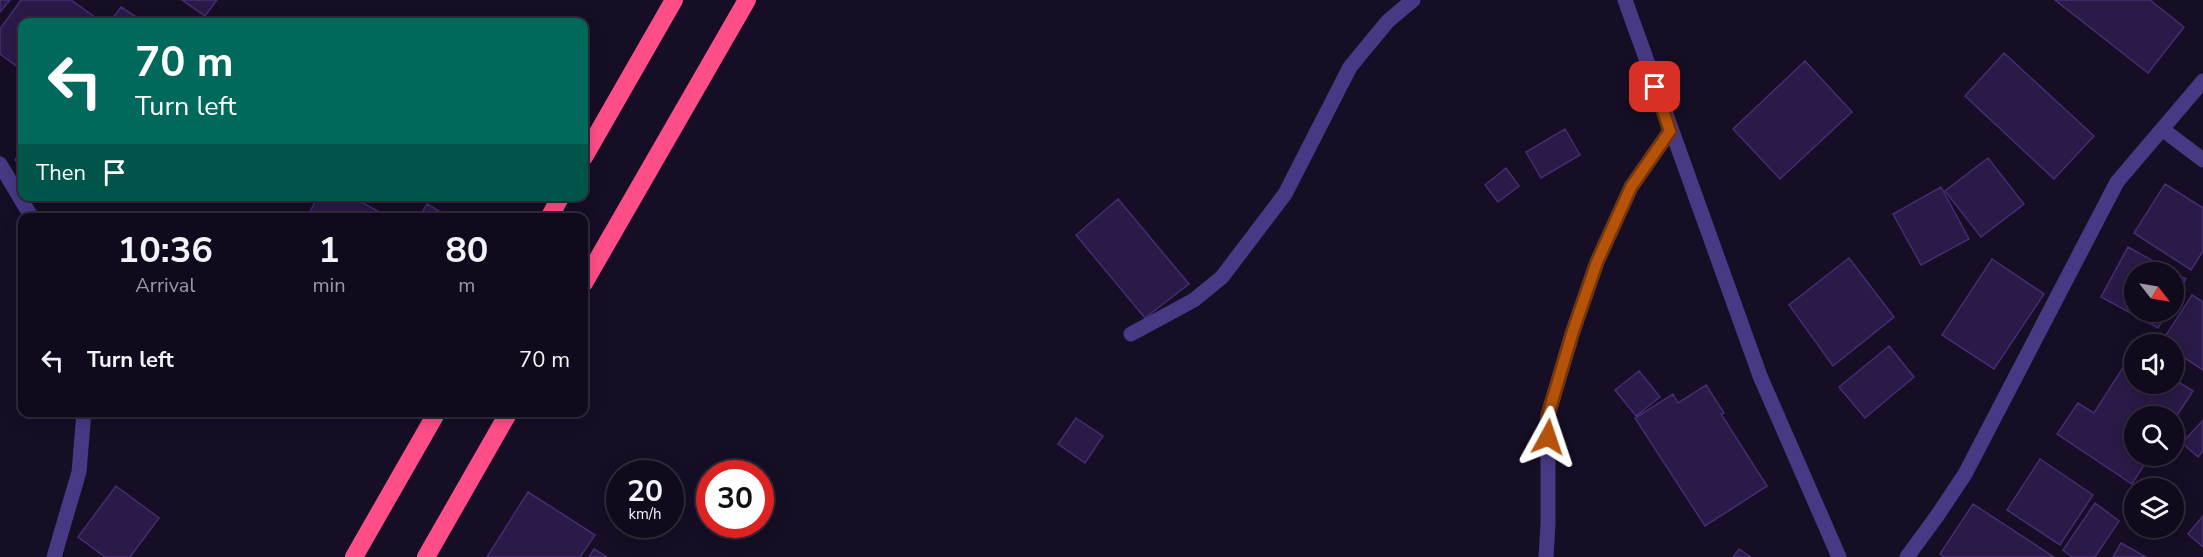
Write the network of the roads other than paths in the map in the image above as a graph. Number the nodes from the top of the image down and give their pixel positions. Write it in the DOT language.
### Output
graph roads {
  1 [pos="674,0"];
  2 [pos="747,0"];
  3 [pos="1413,0"];
  4 [pos="1625,0"];
  5 [pos="2203,81"];
  6 [pos="2162,129"];
  7 [pos="1670,131"];
  8 [pos="588,151"];
  9 [pos="2203,160"];
  10 [pos="0,164"];
  11 [pos="18,194"];
  12 [pos="588,276"];
  13 [pos="1131,334"];
  14 [pos="84,417"];
  15 [pos="434,417"];
  16 [pos="506,417"];
  17 [pos="54,557"];
  18 [pos="354,557"];
  19 [pos="426,557"];
  20 [pos="1546,557"];
  21 [pos="1839,557"];
  22 [pos="1907,557"];
  1 -- 8 [label="highway"];
  2 -- 12 [label="highway"];
  3 -- 13 [label="street"];
  4 -- 7 [label="street"];
  5 -- 6 [label="street"];
  6 -- 9 [label="street"];
  6 -- 22 [label="street"];
  7 -- 20 [label="street"];
  7 -- 21 [label="street"];
  10 -- 11 [label="street"];
  14 -- 17 [label="street"];
  15 -- 18 [label="highway"];
  16 -- 19 [label="highway"];
}
